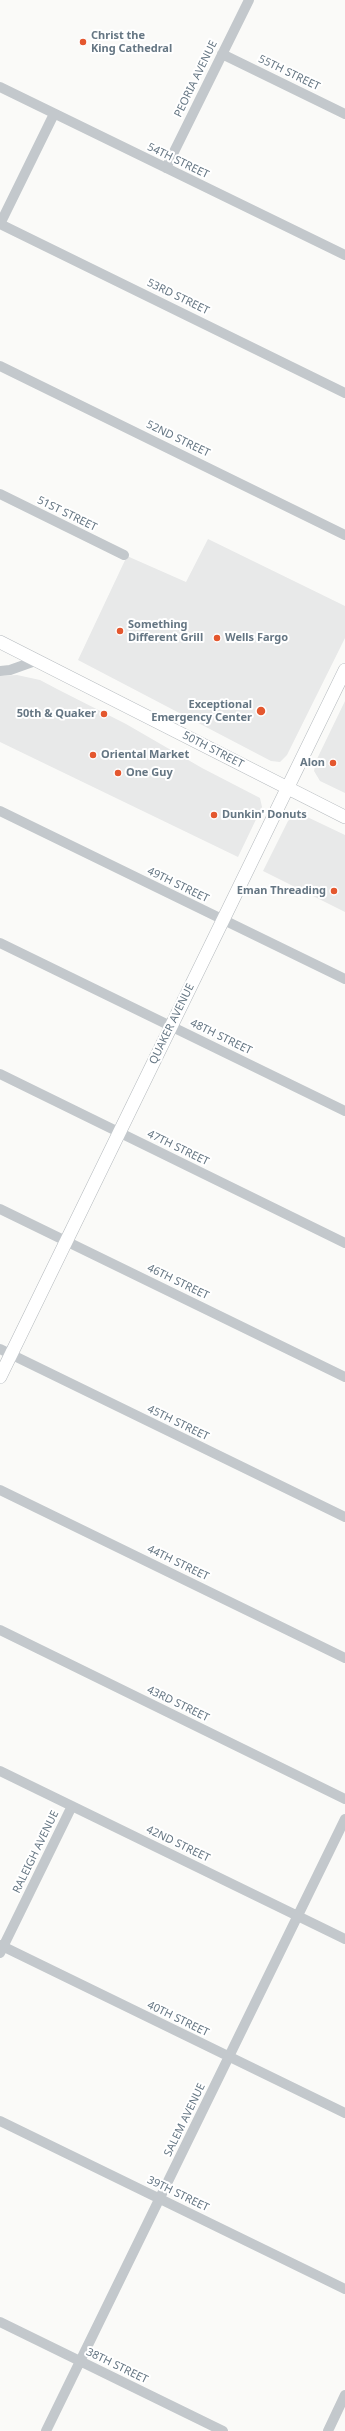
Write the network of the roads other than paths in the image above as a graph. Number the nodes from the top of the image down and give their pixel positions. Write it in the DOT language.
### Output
graph roads {
  1 [pos="249,0"];
  2 [pos="222,54"];
  3 [pos="0,87"];
  4 [pos="54,114"];
  5 [pos="345,114"];
  6 [pos="166,168"];
  7 [pos="0,224"];
  8 [pos="345,255"];
  9 [pos="0,366"];
  10 [pos="345,393"];
  11 [pos="0,494"];
  12 [pos="345,534"];
  13 [pos="124,555"];
  14 [pos="0,642"];
  15 [pos="38,660"];
  16 [pos="345,670"];
  17 [pos="0,671"];
  18 [pos="286,788"];
  19 [pos="0,811"];
  20 [pos="345,817"];
  21 [pos="222,920"];
  22 [pos="0,943"];
  23 [pos="345,979"];
  24 [pos="171,1026"];
  25 [pos="0,1074"];
  26 [pos="345,1111"];
  27 [pos="119,1132"];
  28 [pos="0,1209"];
  29 [pos="66,1241"];
  30 [pos="345,1243"];
  31 [pos="6,1352"];
  32 [pos="0,1377"];
  33 [pos="345,1377"];
  34 [pos="0,1490"];
  35 [pos="345,1518"];
  36 [pos="0,1630"];
  37 [pos="345,1658"];
  38 [pos="0,1771"];
  39 [pos="345,1799"];
  40 [pos="72,1806"];
  41 [pos="345,1819"];
  42 [pos="298,1916"];
  43 [pos="345,1939"];
  44 [pos="1,1948"];
  45 [pos="228,2057"];
  46 [pos="345,2113"];
  47 [pos="0,2121"];
  48 [pos="160,2199"];
  49 [pos="345,2289"];
  50 [pos="0,2322"];
  51 [pos="80,2361"];
  52 [pos="345,2395"];
  53 [pos="46,2431"];
  54 [pos="223,2431"];
  55 [pos="328,2431"];
  1 -- 2 [label="street, PEORIA AVENUE"];
  2 -- 5 [label="street, 55TH STREET"];
  2 -- 6 [label="street, PEORIA AVENUE"];
  3 -- 4 [label="street, 54TH STREET"];
  4 -- 6 [label="street, 54TH STREET"];
  4 -- 7 [label="street"];
  6 -- 8 [label="street, 54TH STREET"];
  7 -- 10 [label="street, 53RD STREET"];
  9 -- 12 [label="street, 52ND STREET"];
  11 -- 13 [label="street, 51ST STREET"];
  14 -- 15 [label="main road, 50TH STREET"];
  15 -- 17 [label="street"];
  15 -- 18 [label="main road, 50TH STREET"];
  16 -- 18 [label="main road, QUAKER AVENUE"];
  18 -- 20 [label="main road, 50TH STREET"];
  18 -- 21 [label="main road, QUAKER AVENUE"];
  19 -- 21 [label="street, 49TH STREET"];
  21 -- 23 [label="street, 49TH STREET"];
  21 -- 24 [label="main road, QUAKER AVENUE"];
  22 -- 24 [label="street, 48TH STREET"];
  24 -- 26 [label="street, 48TH STREET"];
  24 -- 27 [label="main road, QUAKER AVENUE"];
  25 -- 27 [label="street, 47TH STREET"];
  27 -- 29 [label="main road, QUAKER AVENUE"];
  27 -- 30 [label="street, 47TH STREET"];
  28 -- 29 [label="street, 46TH STREET"];
  29 -- 31 [label="main road, QUAKER AVENUE"];
  29 -- 33 [label="street, 46TH STREET"];
  31 -- 32 [label="main road, QUAKER AVENUE"];
  31 -- 35 [label="street, 45TH STREET"];
  34 -- 37 [label="street, 44TH STREET"];
  36 -- 39 [label="street, 43RD STREET"];
  38 -- 40 [label="street, 42ND STREET"];
  40 -- 42 [label="street, 42ND STREET"];
  40 -- 44 [label="street, RALEIGH AVENUE"];
  41 -- 42 [label="street, SALEM AVENUE"];
  42 -- 43 [label="street, 42ND STREET"];
  42 -- 45 [label="street, SALEM AVENUE"];
  44 -- 45 [label="street, 40TH STREET"];
  45 -- 46 [label="street, 40TH STREET"];
  45 -- 48 [label="street, SALEM AVENUE"];
  47 -- 48 [label="street, 39TH STREET"];
  48 -- 49 [label="street, 39TH STREET"];
  48 -- 51 [label="street, SALEM AVENUE"];
  50 -- 51 [label="street, 38TH STREET"];
  51 -- 53 [label="street, SALEM AVENUE"];
  51 -- 54 [label="street, 38TH STREET"];
  52 -- 55 [label="street"];
}
